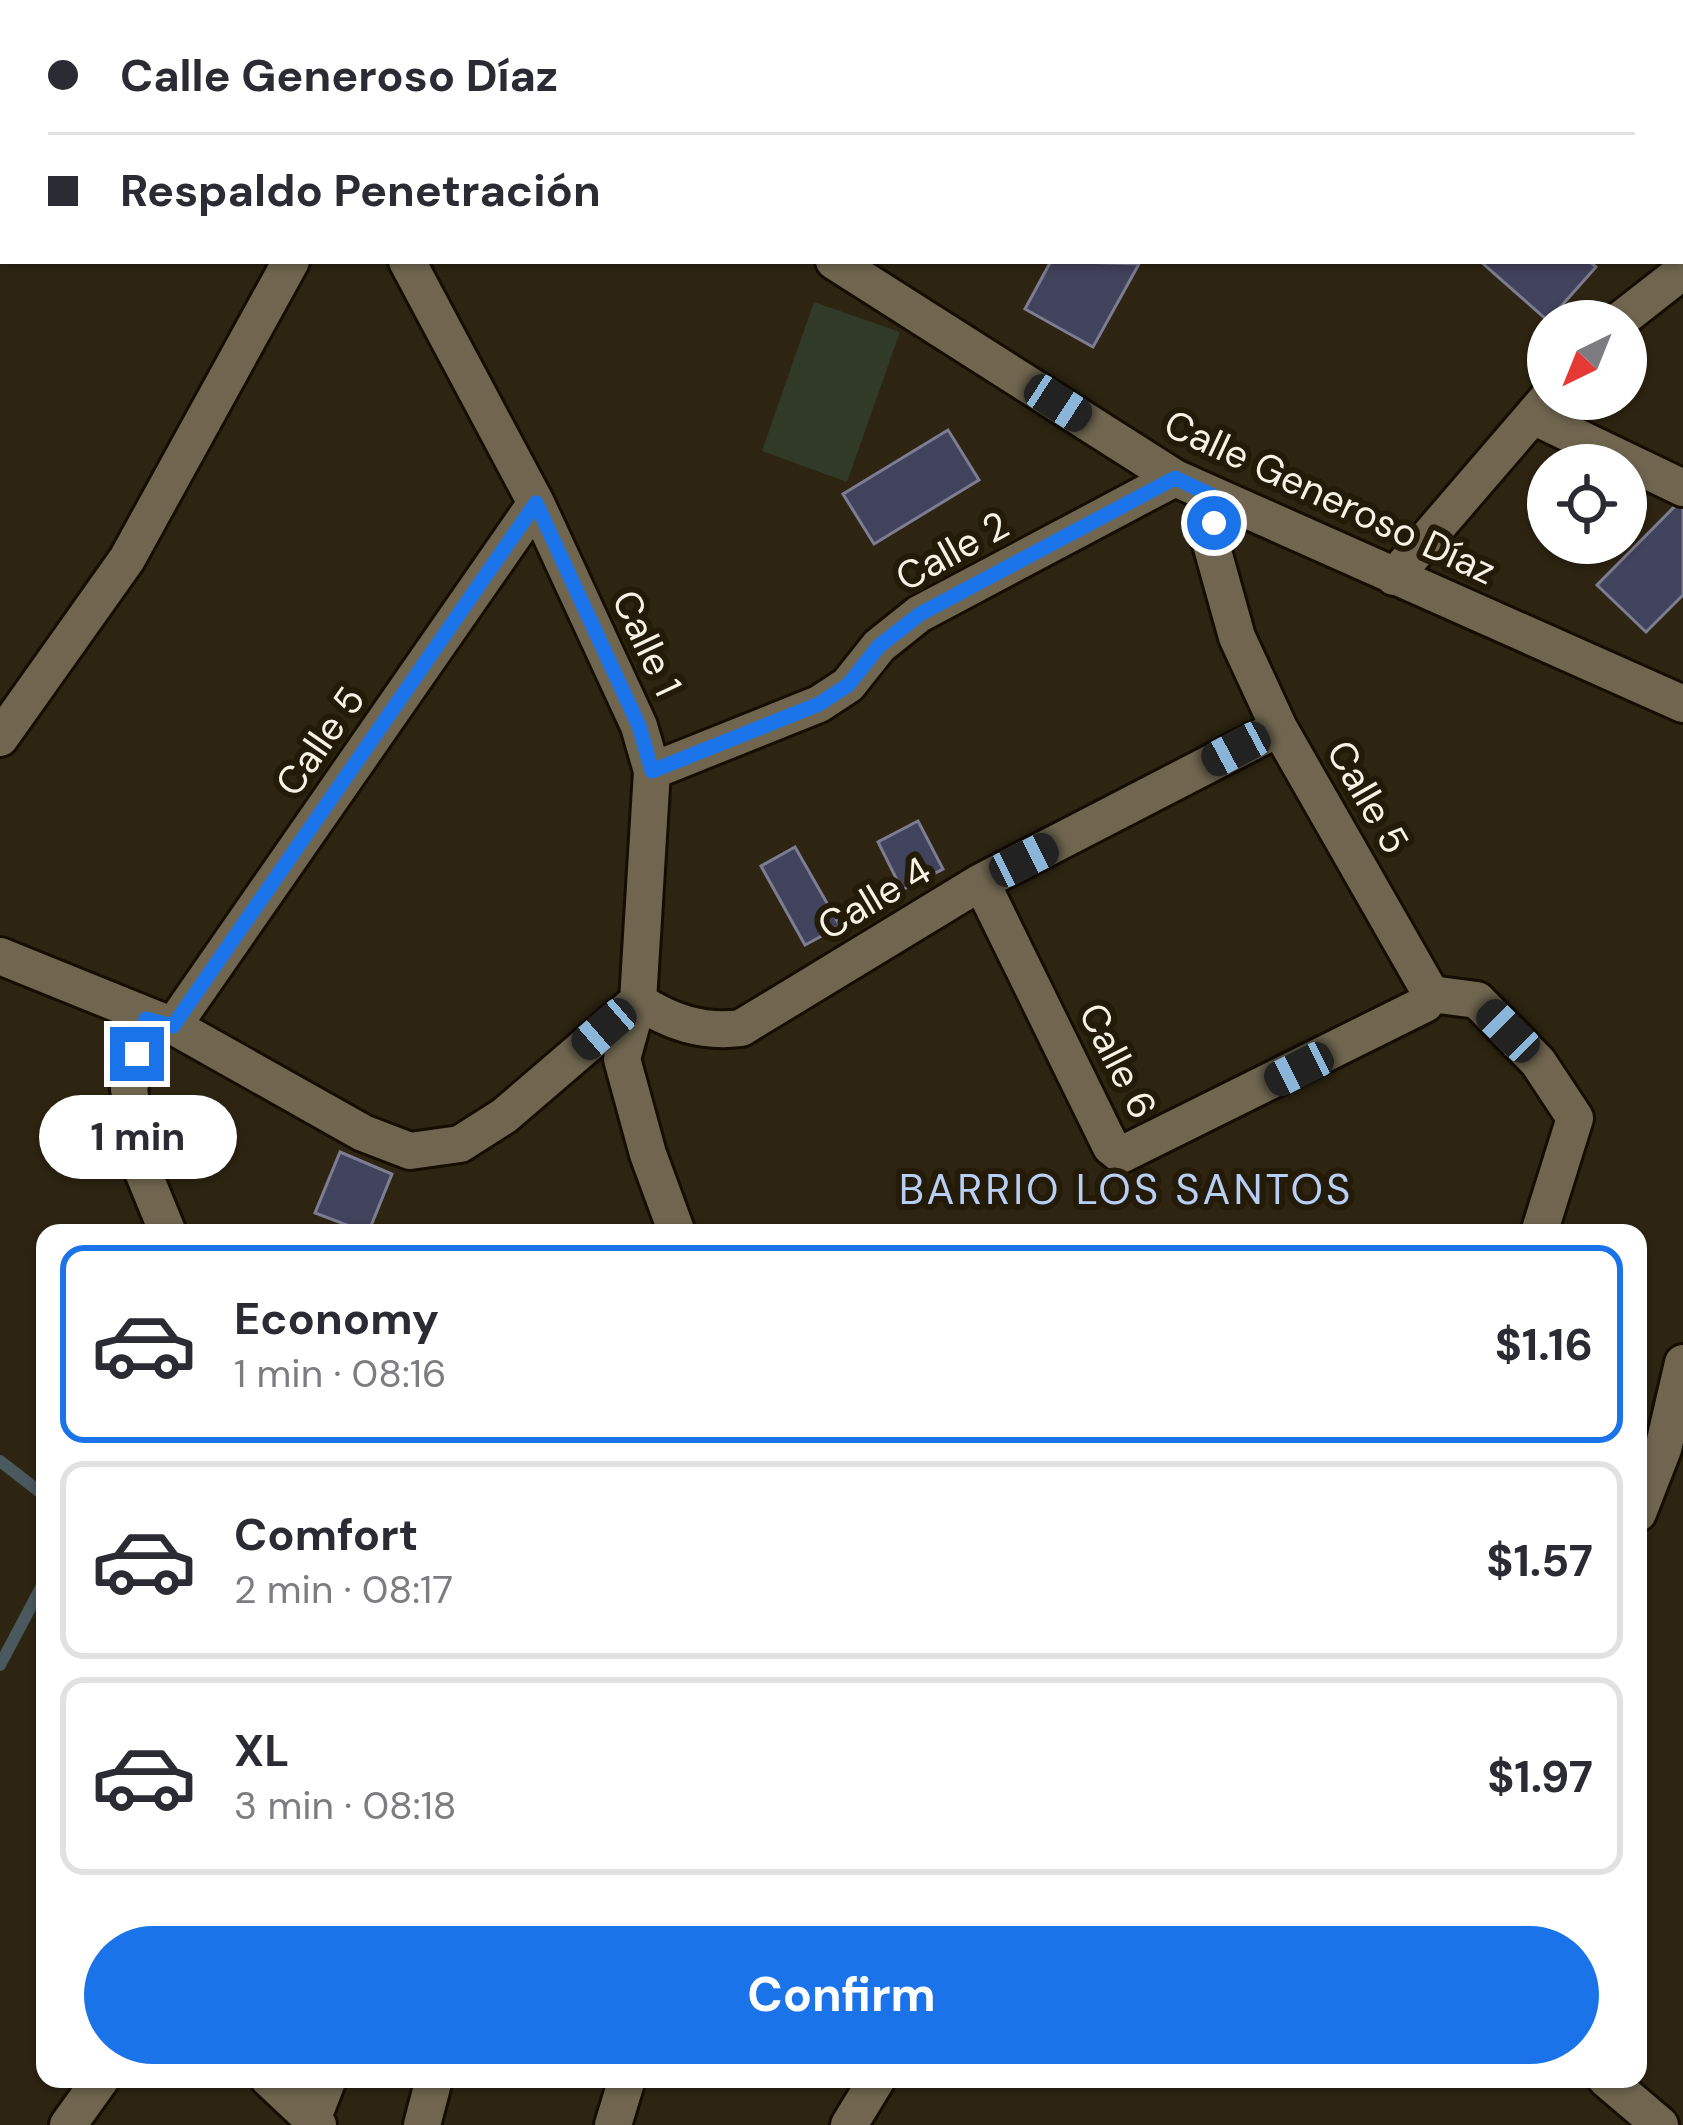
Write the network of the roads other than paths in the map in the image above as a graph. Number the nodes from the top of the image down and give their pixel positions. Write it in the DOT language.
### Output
graph roads {
  1 [pos="289,264"];
  2 [pos="409,264"];
  3 [pos="839,264"];
  4 [pos="1683,271"];
  5 [pos="1646,300"];
  6 [pos="1529,420"];
  7 [pos="1563,420"];
  8 [pos="1175,478"];
  9 [pos="1683,488"];
  10 [pos="1226,502"];
  11 [pos="536,503"];
  12 [pos="1394,577"];
  13 [pos="1683,704"];
  14 [pos="1279,728"];
  15 [pos="0,738"];
  16 [pos="652,771"];
  17 [pos="982,882"];
  18 [pos="0,956"];
  19 [pos="1431,994"];
  20 [pos="638,1001"];
  21 [pos="159,1023"];
  22 [pos="163,1224"];
  23 [pos="674,1224"];
  24 [pos="1542,1224"];
  25 [pos="1683,1364"];
  26 [pos="1647,1490"];
  27 [pos="95,2088"];
  28 [pos="278,2088"];
  29 [pos="325,2088"];
  30 [pos="432,2088"];
  31 [pos="624,2088"];
  32 [pos="872,2088"];
  33 [pos="1617,2088"];
  34 [pos="315,2124"];
  35 [pos="68,2125"];
  36 [pos="422,2125"];
  37 [pos="613,2125"];
  38 [pos="849,2125"];
  39 [pos="1660,2125"];
  1 -- 15 [label="street"];
  2 -- 11 [label="street, Calle 1"];
  3 -- 8 [label="street, Calle Generoso Díaz"];
  4 -- 5 [label="street"];
  6 -- 12 [label="street"];
  7 -- 9 [label="street"];
  8 -- 10 [label="street, Calle Generoso Díaz"];
  8 -- 16 [label="street, Calle 2"];
  10 -- 12 [label="street, Calle Generoso Díaz"];
  10 -- 14 [label="street, Calle 5"];
  11 -- 16 [label="street, Calle 1"];
  11 -- 21 [label="street, Calle 5"];
  12 -- 13 [label="street, Calle Generoso Díaz"];
  14 -- 17 [label="street, Calle 4"];
  14 -- 19 [label="street, Calle 5"];
  16 -- 20 [label="street, Calle 1"];
  17 -- 19 [label="street, Calle 6"];
  17 -- 20 [label="street, Calle 4"];
  18 -- 21 [label="street"];
  19 -- 24 [label="street"];
  20 -- 21 [label="street"];
  20 -- 23 [label="street, Calle 1"];
  21 -- 22 [label="street"];
  25 -- 26 [label="street"];
  27 -- 35 [label="street"];
  28 -- 34 [label="street"];
  29 -- 34 [label="street"];
  30 -- 36 [label="street"];
  31 -- 37 [label="street"];
  32 -- 38 [label="street"];
  33 -- 39 [label="street"];
}
